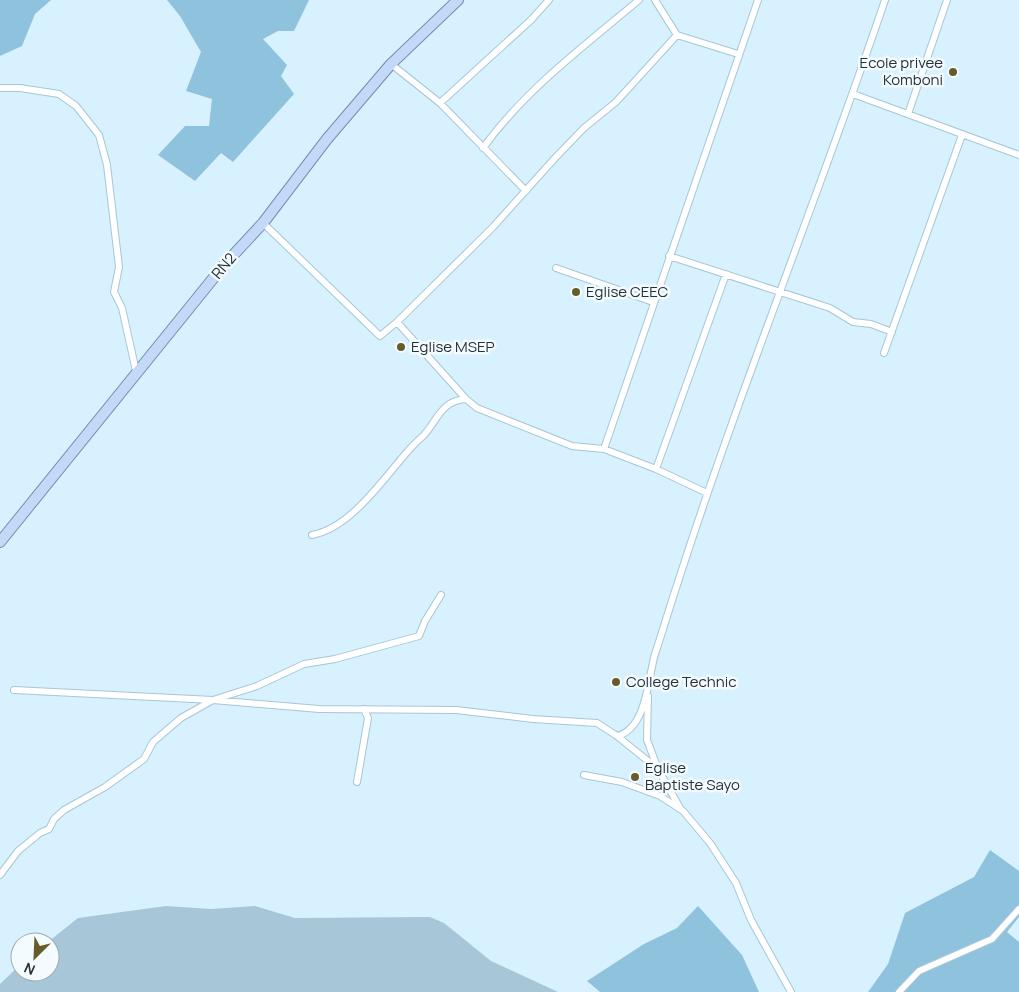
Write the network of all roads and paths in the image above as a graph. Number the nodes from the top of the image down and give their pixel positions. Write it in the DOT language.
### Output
graph roads {
  1 [pos="458,0"];
  2 [pos="549,0"];
  3 [pos="639,0"];
  4 [pos="655,0"];
  5 [pos="758,0"];
  6 [pos="885,0"];
  7 [pos="948,0"];
  8 [pos="677,35"];
  9 [pos="738,54"];
  10 [pos="391,64"];
  11 [pos="0,88"];
  12 [pos="853,94"];
  13 [pos="440,103"];
  14 [pos="908,114"];
  15 [pos="962,135"];
  16 [pos="483,148"];
  17 [pos="1018,153"];
  18 [pos="526,191"];
  19 [pos="263,223"];
  20 [pos="669,256"];
  21 [pos="556,268"];
  22 [pos="726,274"];
  23 [pos="780,292"];
  24 [pos="653,302"];
  25 [pos="397,322"];
  26 [pos="892,332"];
  27 [pos="884,353"];
  28 [pos="136,371"];
  29 [pos="466,399"];
  30 [pos="604,449"];
  31 [pos="656,469"];
  32 [pos="708,492"];
  33 [pos="312,535"];
  34 [pos="0,542"];
  35 [pos="441,595"];
  36 [pos="14,690"];
  37 [pos="649,690"];
  38 [pos="213,700"];
  39 [pos="364,709"];
  40 [pos="617,736"];
  41 [pos="658,769"];
  42 [pos="584,775"];
  43 [pos="356,782"];
  44 [pos="682,810"];
  45 [pos="0,875"];
  46 [pos="1019,909"];
  47 [pos="791,992"];
  48 [pos="898,992"];
  1 -- 10 [label="main road, RN2"];
  2 -- 13 [label="street"];
  3 -- 16 [label="street"];
  4 -- 8 [label="street"];
  5 -- 9 [label="street"];
  6 -- 12 [label="street"];
  7 -- 14 [label="street"];
  8 -- 9 [label="street"];
  8 -- 18 [label="street"];
  9 -- 20 [label="street"];
  10 -- 13 [label="street"];
  10 -- 19 [label="main road, RN2"];
  11 -- 28 [label="street"];
  12 -- 14 [label="street"];
  12 -- 23 [label="street"];
  13 -- 16 [label="street"];
  14 -- 15 [label="street"];
  15 -- 17 [label="street"];
  15 -- 26 [label="street"];
  16 -- 18 [label="street"];
  18 -- 25 [label="street"];
  19 -- 25 [label="street"];
  19 -- 28 [label="main road, RN2"];
  20 -- 22 [label="street"];
  20 -- 24 [label="street"];
  21 -- 24 [label="street"];
  22 -- 23 [label="street"];
  22 -- 31 [label="street"];
  23 -- 26 [label="street"];
  23 -- 32 [label="street"];
  24 -- 30 [label="street"];
  25 -- 29 [label="street"];
  26 -- 27 [label="street"];
  28 -- 34 [label="main road, RN2"];
  29 -- 30 [label="street"];
  29 -- 33 [label="street"];
  30 -- 31 [label="street"];
  31 -- 32 [label="street"];
  32 -- 37 [label="street"];
  35 -- 38 [label="street"];
  36 -- 38 [label="street"];
  37 -- 40 [label="street"];
  37 -- 41 [label="street"];
  38 -- 39 [label="street"];
  38 -- 45 [label="street"];
  39 -- 40 [label="street"];
  39 -- 43 [label="street"];
  40 -- 41 [label="street"];
  41 -- 44 [label="street"];
  42 -- 44 [label="street"];
  44 -- 47 [label="street"];
  46 -- 48 [label="street"];
}
